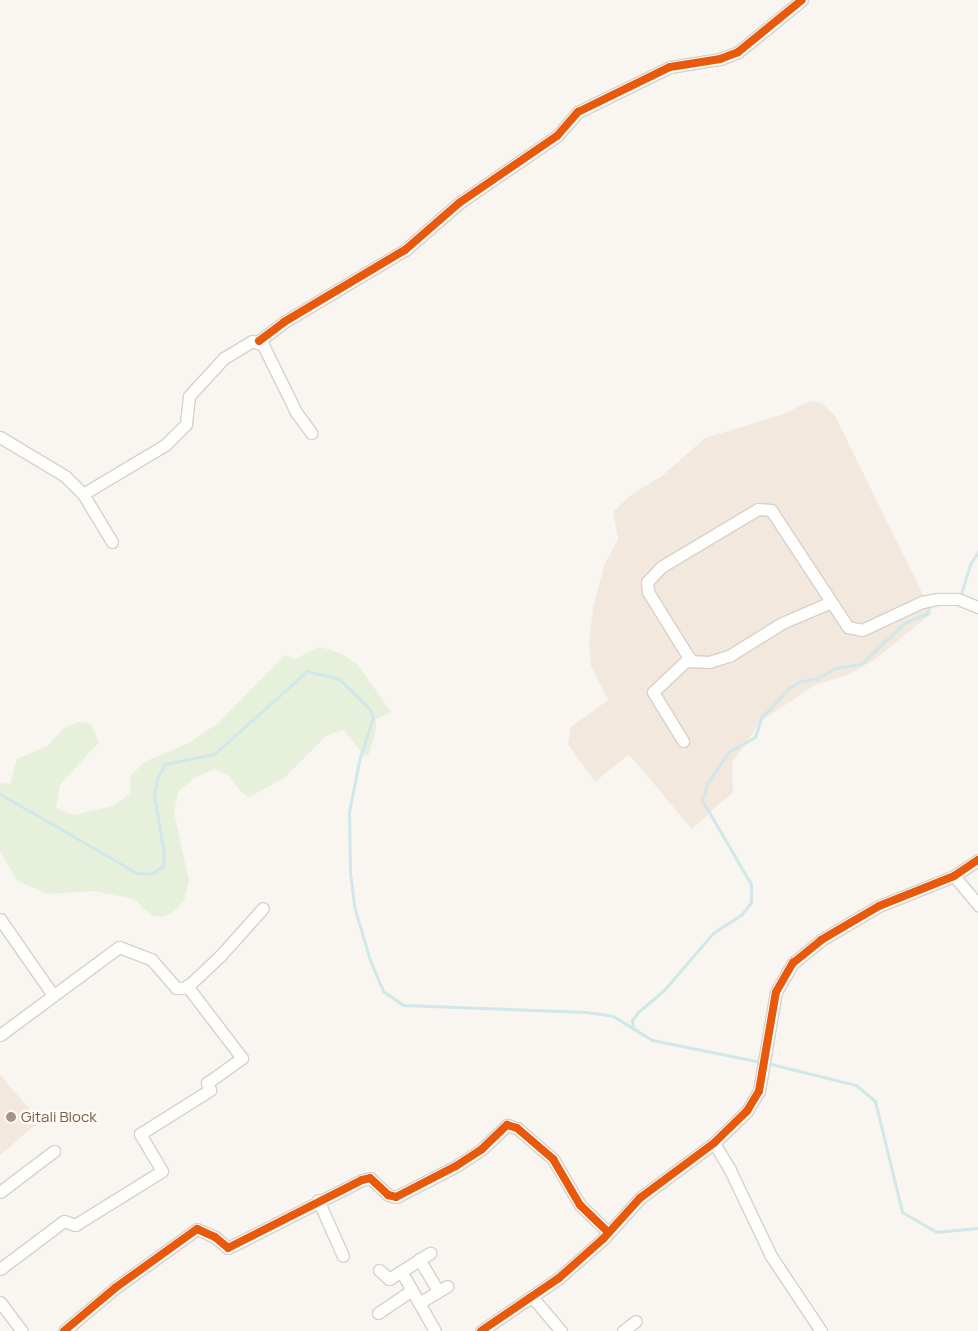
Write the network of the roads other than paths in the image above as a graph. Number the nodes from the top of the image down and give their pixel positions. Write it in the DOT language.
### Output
graph roads {
  1 [pos="802,0"];
  2 [pos="259,341"];
  3 [pos="311,433"];
  4 [pos="0,436"];
  5 [pos="83,494"];
  6 [pos="112,542"];
  7 [pos="831,602"];
  8 [pos="978,608"];
  9 [pos="688,661"];
  10 [pos="683,741"];
  11 [pos="978,860"];
  12 [pos="954,876"];
  13 [pos="978,905"];
  14 [pos="263,908"];
  15 [pos="0,919"];
  16 [pos="187,986"];
  17 [pos="53,995"];
  18 [pos="0,1035"];
  19 [pos="714,1143"];
  20 [pos="54,1151"];
  21 [pos="0,1192"];
  22 [pos="318,1200"];
  23 [pos="608,1232"];
  24 [pos="430,1253"];
  25 [pos="343,1256"];
  26 [pos="419,1259"];
  27 [pos="0,1269"];
  28 [pos="379,1270"];
  29 [pos="401,1271"];
  30 [pos="412,1290"];
  31 [pos="533,1298"];
  32 [pos="0,1302"];
  33 [pos="419,1303"];
  34 [pos="378,1313"];
  35 [pos="636,1321"];
  36 [pos="22,1331"];
  37 [pos="64,1331"];
  38 [pos="435,1331"];
  39 [pos="480,1331"];
  40 [pos="562,1331"];
  41 [pos="623,1331"];
  42 [pos="821,1331"];
  1 -- 2 [label="street"];
  2 -- 3 [label="street"];
  2 -- 5 [label="street"];
  4 -- 5 [label="street"];
  5 -- 6 [label="street"];
  7 -- 8 [label="street"];
  7 -- 9 [label="street"];
  7 -- 9 [label="street"];
  9 -- 10 [label="street"];
  11 -- 12 [label="street"];
  12 -- 13 [label="street"];
  12 -- 19 [label="street"];
  14 -- 16 [label="street"];
  15 -- 17 [label="street"];
  16 -- 17 [label="street"];
  16 -- 27 [label="street"];
  17 -- 18 [label="street"];
  19 -- 23 [label="street"];
  19 -- 42 [label="street"];
  20 -- 21 [label="street"];
  22 -- 23 [label="street"];
  22 -- 25 [label="street"];
  22 -- 37 [label="street"];
  23 -- 31 [label="street"];
  24 -- 26 [label="street"];
  26 -- 29 [label="street"];
  26 -- 33 [label="street"];
  28 -- 29 [label="street"];
  29 -- 30 [label="street"];
  30 -- 33 [label="street"];
  30 -- 34 [label="street"];
  31 -- 39 [label="street"];
  31 -- 40 [label="street"];
  32 -- 36 [label="street"];
  33 -- 38 [label="street"];
  35 -- 41 [label="street"];
}
